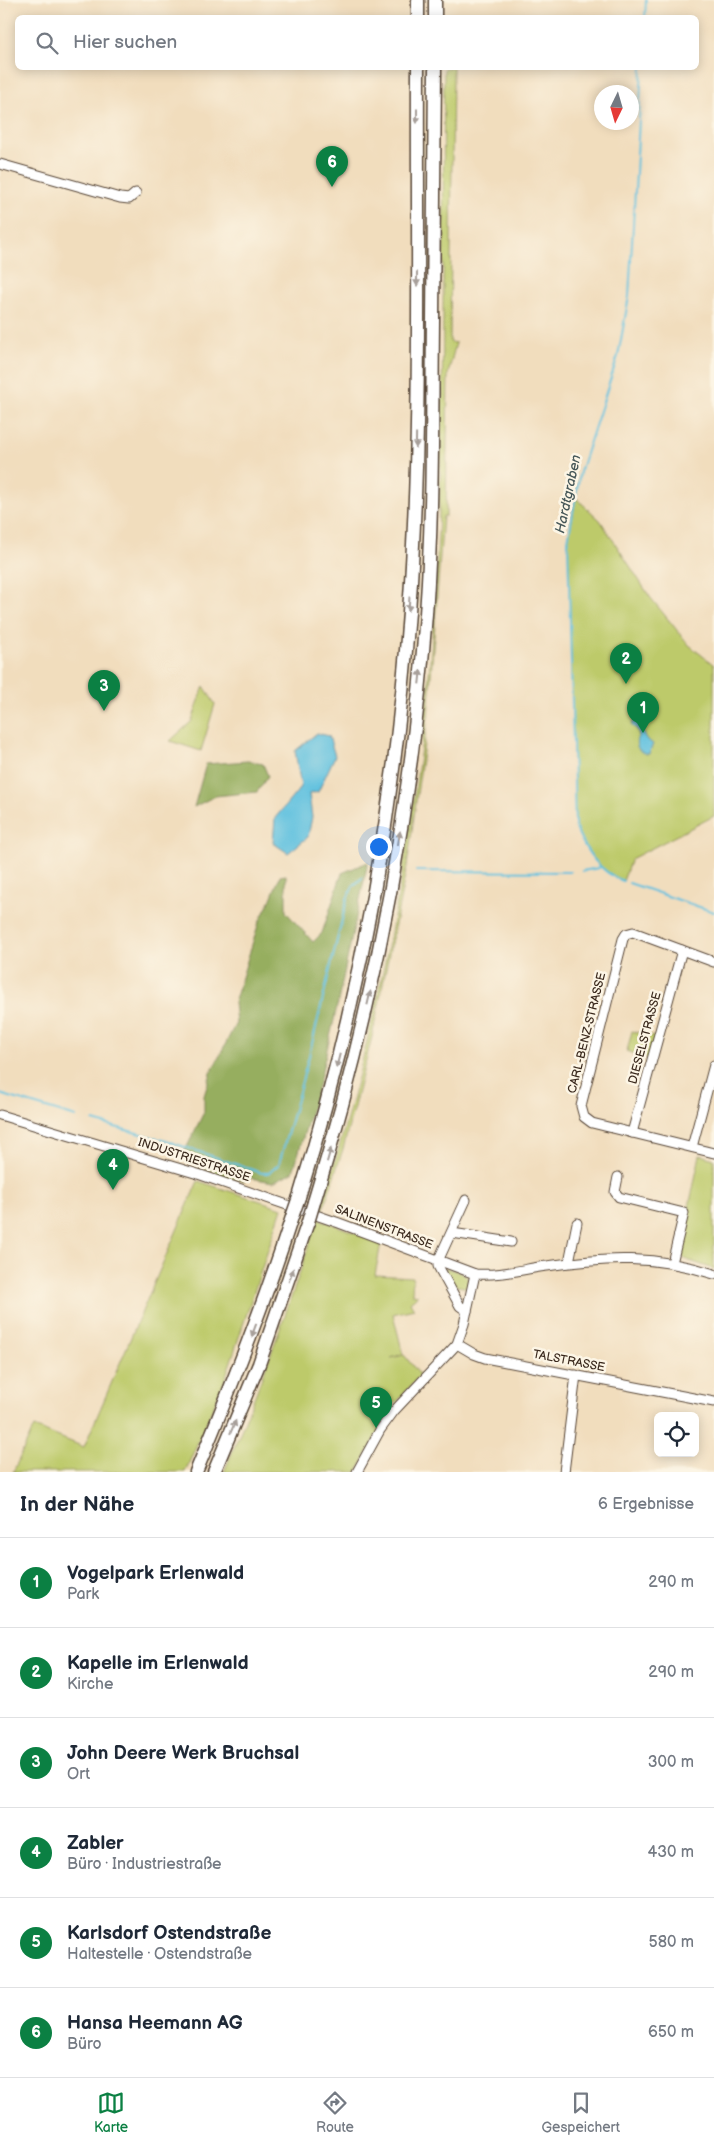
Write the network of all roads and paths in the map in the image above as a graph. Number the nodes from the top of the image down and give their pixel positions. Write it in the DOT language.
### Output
graph roads {
  1 [pos="418,0"];
  2 [pos="435,0"];
  3 [pos="418,15"];
  4 [pos="435,15"];
  5 [pos="418,70"];
  6 [pos="435,70"];
  7 [pos="0,164"];
  8 [pos="136,193"];
  9 [pos="682,950"];
  10 [pos="714,962"];
  11 [pos="714,1066"];
  12 [pos="0,1115"];
  13 [pos="632,1133"];
  14 [pos="692,1148"];
  15 [pos="714,1153"];
  16 [pos="618,1177"];
  17 [pos="466,1200"];
  18 [pos="322,1217"];
  19 [pos="577,1222"];
  20 [pos="452,1233"];
  21 [pos="511,1242"];
  22 [pos="438,1261"];
  23 [pos="569,1262"];
  24 [pos="672,1263"];
  25 [pos="475,1274"];
  26 [pos="714,1274"];
  27 [pos="467,1311"];
  28 [pos="457,1344"];
  29 [pos="576,1375"];
  30 [pos="714,1402"];
  31 [pos="196,1472"];
  32 [pos="214,1472"];
  33 [pos="357,1472"];
  34 [pos="564,1472"];
  1 -- 3 [label="highway"];
  2 -- 4 [label="highway"];
  5 -- 31 [label="highway, one-way, bridge"];
  32 -- 6 [label="highway, one-way, bridge"];
  7 -- 8 [label="street"];
  9 -- 10 [label="street"];
  9 -- 13 [label="street, DIESELSTRASSE"];
  9 -- 13 [label="street, CARL-BENZ-STRASSE"];
  11 -- 14 [label="street"];
  12 -- 18 [label="street, INDUSTRIESTRASSE"];
  13 -- 14 [label="street, CARL-BENZ-STRASSE"];
  14 -- 15 [label="street, CARL-BENZ-STRASSE"];
  16 -- 24 [label="street"];
  17 -- 20 [label="street, SALINENSTRASSE"];
  18 -- 22 [label="street, SALINENSTRASSE"];
  19 -- 23 [label="street"];
  20 -- 21 [label="street, SALINENSTRASSE"];
  20 -- 22 [label="street, SALINENSTRASSE"];
  22 -- 25 [label="street, SALINENSTRASSE"];
  22 -- 27 [label="street"];
  23 -- 24 [label="street, SALINENSTRASSE"];
  23 -- 25 [label="street, SALINENSTRASSE"];
  24 -- 26 [label="street, SALINENSTRASSE"];
  25 -- 27 [label="street"];
  27 -- 28 [label="street"];
  28 -- 29 [label="street, TALSTRASSE"];
  28 -- 33 [label="street"];
  29 -- 30 [label="street, TALSTRASSE"];
  29 -- 34 [label="street"];
}
